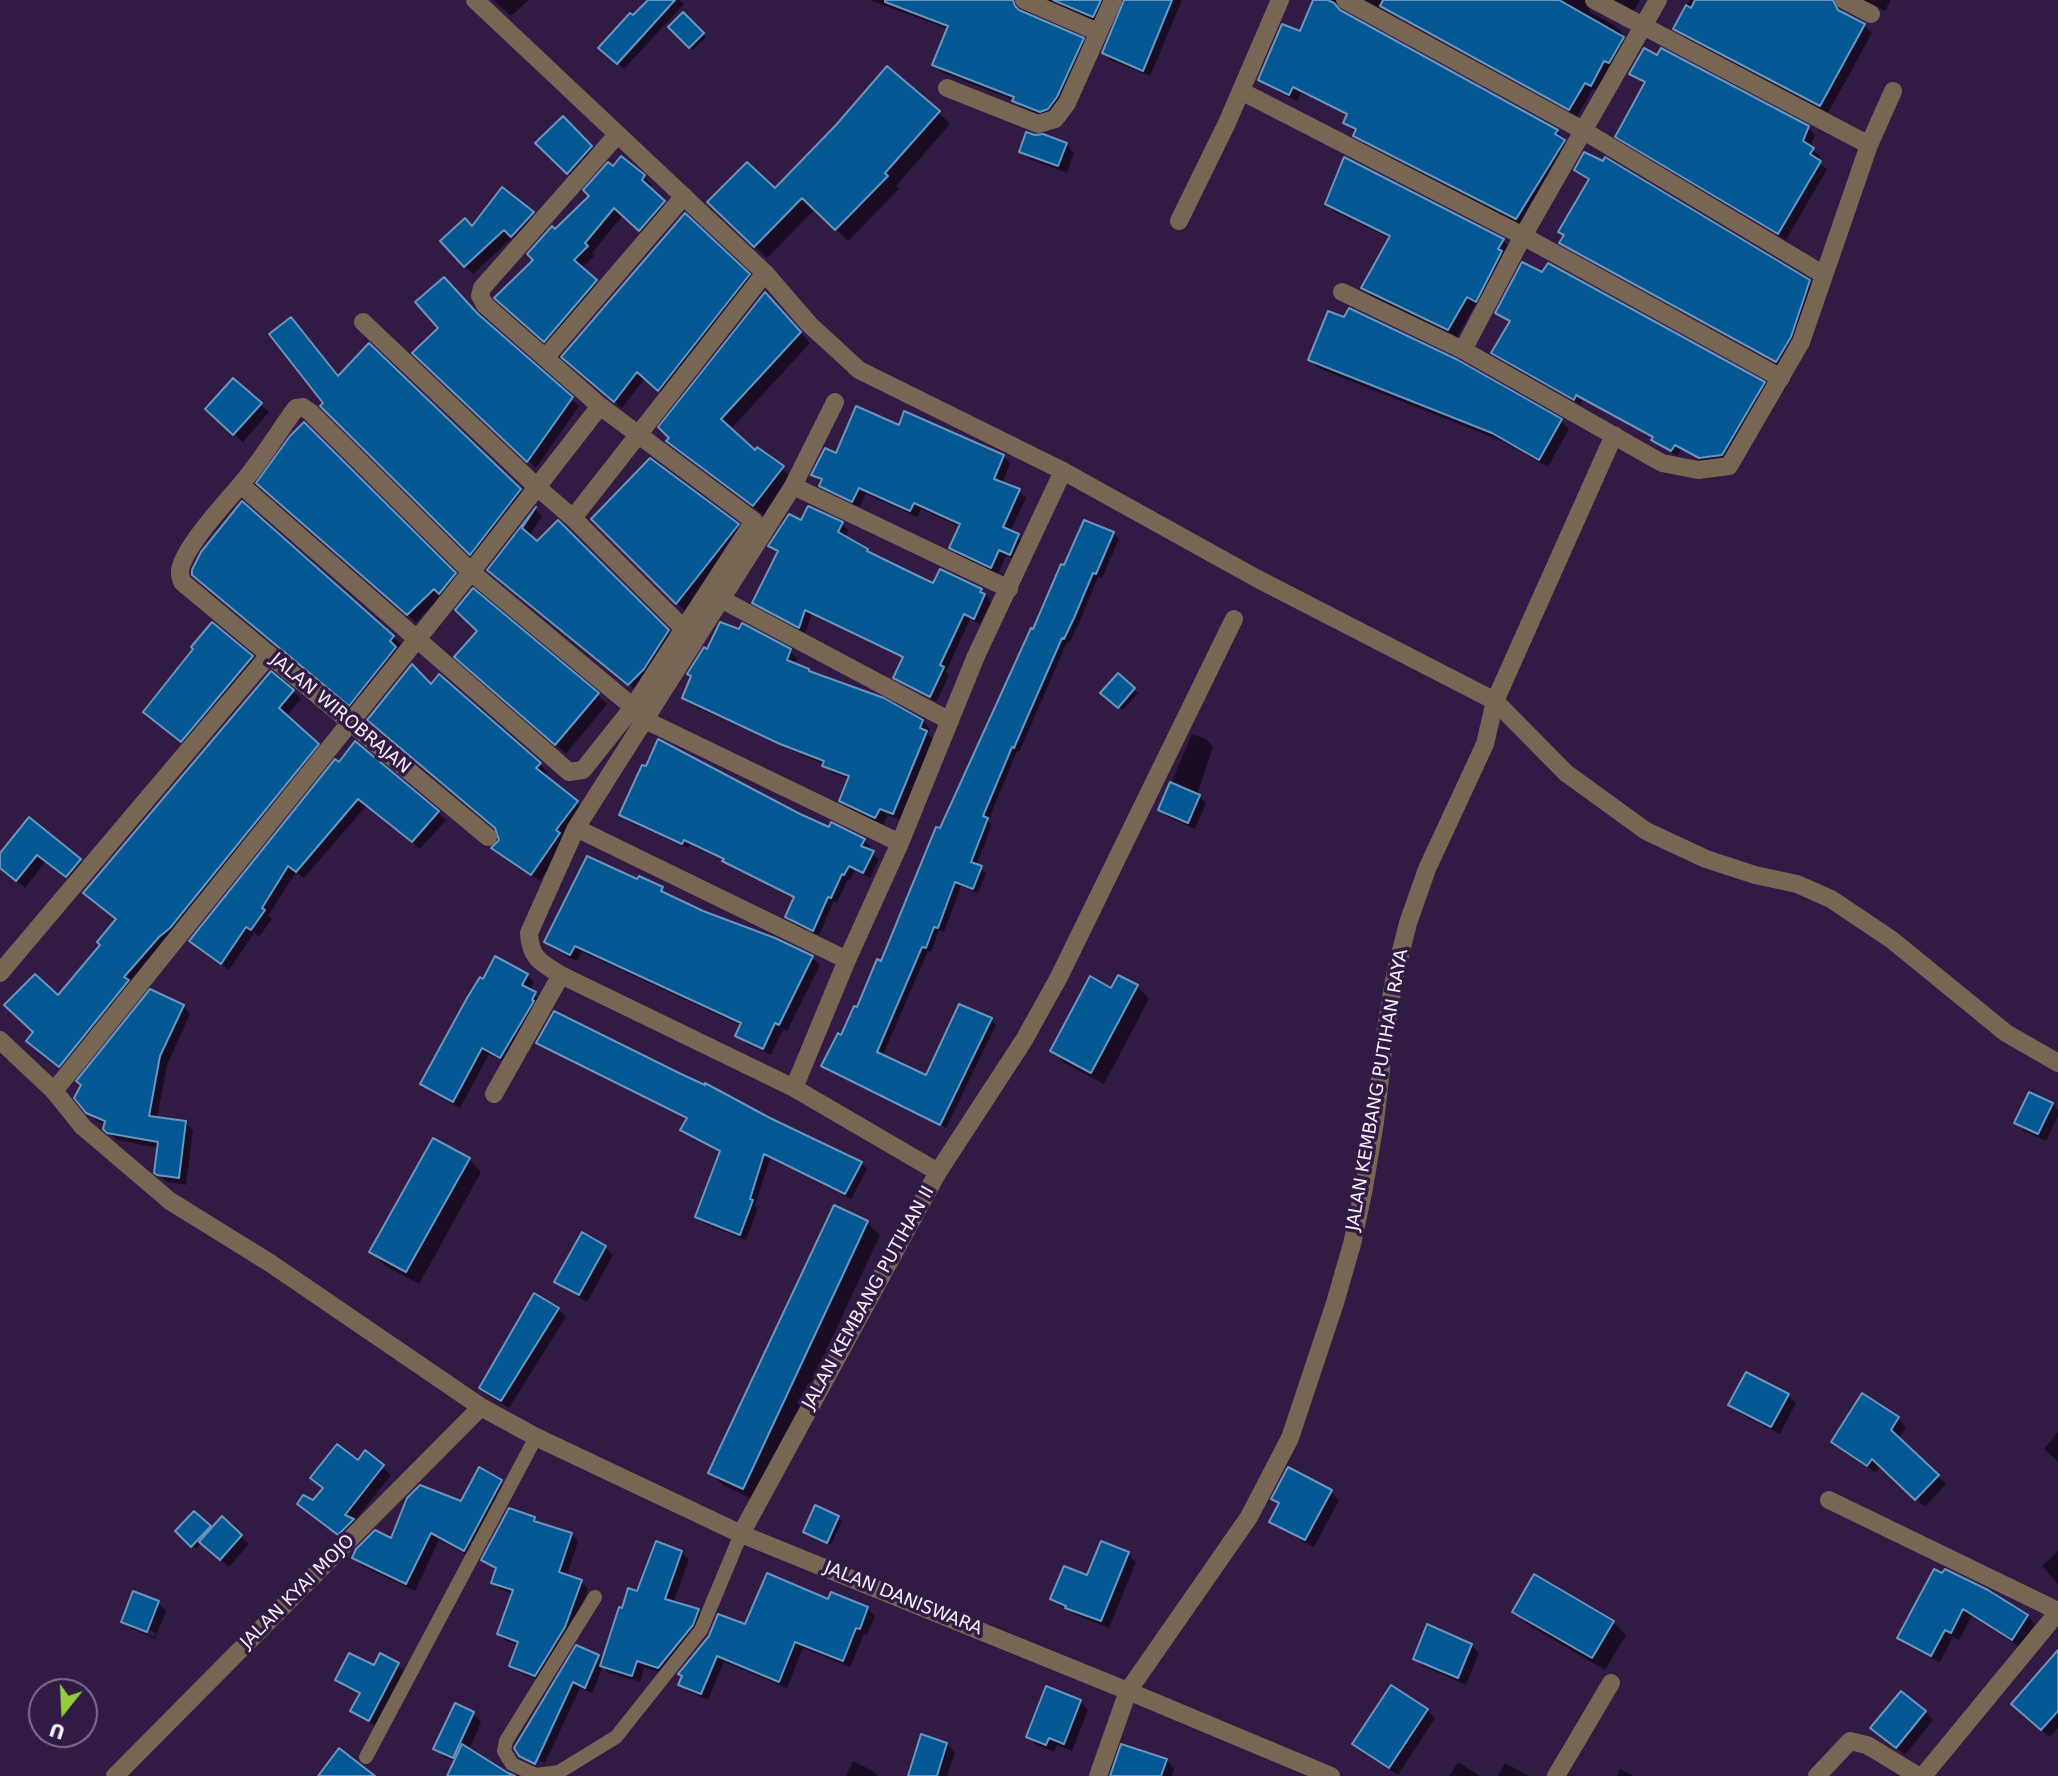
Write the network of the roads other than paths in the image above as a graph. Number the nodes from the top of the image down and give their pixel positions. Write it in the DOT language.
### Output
graph roads {
  1 [pos="475,0"];
  2 [pos="1024,0"];
  3 [pos="1113,0"];
  4 [pos="1280,0"];
  5 [pos="1345,0"];
  6 [pos="1594,0"];
  7 [pos="1658,0"];
  8 [pos="1844,0"];
  9 [pos="1871,14"];
  10 [pos="1643,27"];
  11 [pos="1098,32"];
  12 [pos="947,88"];
  13 [pos="1241,90"];
  14 [pos="1893,91"];
  15 [pos="1584,131"];
  16 [pos="617,135"];
  17 [pos="1870,145"];
  18 [pos="684,196"];
  19 [pos="1179,221"];
  20 [pos="1523,236"];
  21 [pos="765,273"];
  22 [pos="1824,275"];
  23 [pos="1342,292"];
  24 [pos="363,322"];
  25 [pos="1463,350"];
  26 [pos="545,358"];
  27 [pos="1781,378"];
  28 [pos="835,402"];
  29 [pos="600,406"];
  30 [pos="636,435"];
  31 [pos="1614,435"];
  32 [pos="1063,471"];
  33 [pos="241,485"];
  34 [pos="793,486"];
  35 [pos="537,487"];
  36 [pos="573,518"];
  37 [pos="471,572"];
  38 [pos="1009,589"];
  39 [pos="721,599"];
  40 [pos="1234,619"];
  41 [pos="685,630"];
  42 [pos="416,638"];
  43 [pos="269,655"];
  44 [pos="1495,701"];
  45 [pos="639,713"];
  46 [pos="950,721"];
  47 [pos="350,723"];
  48 [pos="576,828"];
  49 [pos="488,837"];
  50 [pos="900,843"];
  51 [pos="847,960"];
  52 [pos="0,973"];
  53 [pos="561,975"];
  54 [pos="0,1040"];
  55 [pos="2058,1063"];
  56 [pos="794,1088"];
  57 [pos="54,1091"];
  58 [pos="494,1094"];
  59 [pos="938,1172"];
  60 [pos="481,1407"];
  61 [pos="536,1437"];
  62 [pos="1829,1500"];
  63 [pos="741,1534"];
  64 [pos="595,1597"];
  65 [pos="2058,1611"];
  66 [pos="1611,1683"];
  67 [pos="1128,1691"];
  68 [pos="366,1757"];
  69 [pos="115,1776"];
  70 [pos="1098,1776"];
  71 [pos="1331,1776"];
  72 [pos="1556,1776"];
  73 [pos="1817,1776"];
  74 [pos="1921,1776"];
  1 -- 16 [label="street"];
  2 -- 11 [label="street"];
  3 -- 11 [label="street"];
  4 -- 13 [label="street"];
  5 -- 15 [label="street"];
  6 -- 10 [label="street"];
  7 -- 10 [label="street"];
  8 -- 9 [label="street"];
  10 -- 15 [label="street"];
  10 -- 17 [label="street"];
  11 -- 12 [label="street"];
  13 -- 19 [label="street"];
  13 -- 20 [label="street"];
  14 -- 17 [label="street"];
  15 -- 20 [label="street"];
  15 -- 22 [label="street"];
  16 -- 18 [label="street"];
  16 -- 26 [label="street"];
  17 -- 22 [label="street"];
  18 -- 21 [label="street"];
  18 -- 26 [label="street"];
  20 -- 25 [label="street"];
  20 -- 27 [label="street"];
  21 -- 30 [label="street"];
  21 -- 32 [label="street"];
  22 -- 27 [label="street"];
  23 -- 25 [label="street"];
  24 -- 35 [label="street"];
  25 -- 31 [label="street"];
  26 -- 29 [label="street"];
  27 -- 31 [label="street"];
  28 -- 34 [label="street"];
  29 -- 30 [label="street"];
  29 -- 35 [label="street"];
  30 -- 36 [label="street"];
  30 -- 41 [label="street"];
  31 -- 44 [label="street, JALAN KEMBANG PUTIHAN RAYA"];
  32 -- 38 [label="street"];
  32 -- 44 [label="street"];
  33 -- 37 [label="street"];
  33 -- 42 [label="street"];
  33 -- 43 [label="street, JALAN WIROBRAJAN"];
  34 -- 38 [label="street"];
  34 -- 39 [label="street"];
  35 -- 36 [label="street"];
  35 -- 37 [label="street"];
  36 -- 41 [label="street"];
  37 -- 42 [label="street"];
  37 -- 45 [label="street"];
  38 -- 46 [label="street"];
  39 -- 45 [label="street"];
  39 -- 46 [label="street"];
  40 -- 59 [label="street"];
  41 -- 45 [label="street"];
  42 -- 45 [label="street"];
  42 -- 47 [label="street"];
  43 -- 47 [label="street, JALAN WIROBRAJAN"];
  43 -- 52 [label="street"];
  44 -- 55 [label="street"];
  44 -- 67 [label="street, JALAN KEMBANG PUTIHAN RAYA"];
  45 -- 48 [label="street, JALAN KEMBANG PUTIHAN II"];
  45 -- 50 [label="street"];
  46 -- 50 [label="street"];
  47 -- 49 [label="street, JALAN WIROBRAJAN"];
  47 -- 57 [label="street"];
  48 -- 51 [label="street"];
  48 -- 53 [label="street, JALAN KEMBANG PUTIHAN II"];
  50 -- 51 [label="street"];
  51 -- 56 [label="street"];
  53 -- 56 [label="street, JALAN KEMBANG PUTIHAN II"];
  53 -- 58 [label="street"];
  54 -- 57 [label="street, JALAN DANISWARA"];
  56 -- 59 [label="street, JALAN KEMBANG PUTIHAN II"];
  57 -- 60 [label="street, JALAN DANISWARA"];
  59 -- 63 [label="street, JALAN KEMBANG PUTIHAN II"];
  60 -- 61 [label="street, JALAN DANISWARA"];
  60 -- 69 [label="street, JALAN KYAI MOJO"];
  61 -- 63 [label="street, JALAN DANISWARA"];
  61 -- 68 [label="lane"];
  62 -- 65 [label="street"];
  63 -- 64 [label="lane"];
  63 -- 67 [label="street, JALAN DANISWARA"];
  65 -- 74 [label="street"];
  66 -- 72 [label="street"];
  67 -- 70 [label="street, JALAN KEMBANG PUTIHAN RAYA"];
  67 -- 71 [label="street, JALAN DANISWARA"];
  73 -- 74 [label="street"];
}
